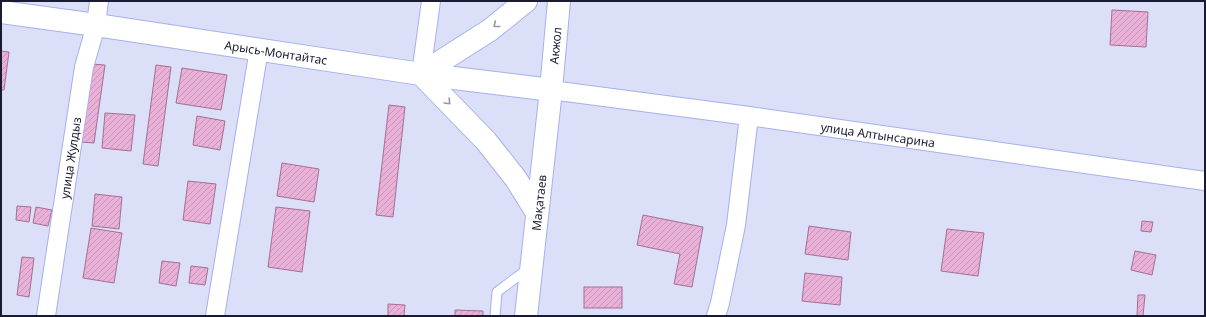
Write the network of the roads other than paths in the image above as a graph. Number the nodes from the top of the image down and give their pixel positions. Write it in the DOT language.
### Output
graph roads {
  1 [pos="99,1"];
  2 [pos="430,1"];
  3 [pos="526,1"];
  4 [pos="559,1"];
  5 [pos="1,12"];
  6 [pos="96,25"];
  7 [pos="259,49"];
  8 [pos="421,74"];
  9 [pos="551,90"];
  10 [pos="749,116"];
  11 [pos="1205,181"];
  12 [pos="537,213"];
  13 [pos="531,266"];
  14 [pos="46,316"];
  15 [pos="215,316"];
  16 [pos="495,316"];
  17 [pos="526,316"];
  18 [pos="716,316"];
  1 -- 6 [label="street, улица Жулдыз"];
  2 -- 8 [label="street"];
  3 -- 8 [label="main road, one-way"];
  4 -- 9 [label="main road, Акжол"];
  5 -- 6 [label="main road, Арысь-Монтайтас"];
  6 -- 7 [label="main road, Арысь-Монтайтас"];
  6 -- 14 [label="street, улица Жулдыз"];
  7 -- 8 [label="main road, Арысь-Монтайтас"];
  7 -- 15 [label="street"];
  8 -- 9 [label="main road, Арысь-Монтайтас"];
  8 -- 12 [label="main road, one-way"];
  9 -- 10 [label="street, улица Алтынсарина"];
  9 -- 12 [label="main road, Мақатаев"];
  10 -- 11 [label="street, улица Алтынсарина"];
  10 -- 18 [label="street"];
  12 -- 13 [label="main road, Мақатаев"];
  13 -- 16 [label="lane"];
  13 -- 17 [label="main road, Мақатаев"];
}
